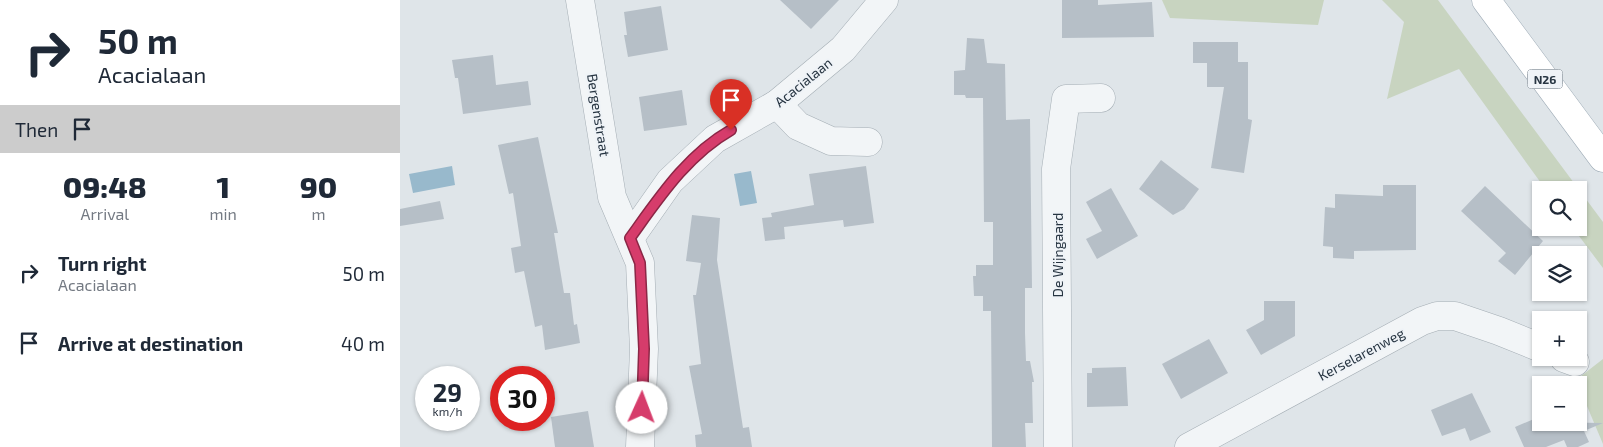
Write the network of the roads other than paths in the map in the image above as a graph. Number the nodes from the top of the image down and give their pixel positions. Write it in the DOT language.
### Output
graph roads {
  1 [pos="580,0"];
  2 [pos="884,0"];
  3 [pos="1486,0"];
  4 [pos="1101,98"];
  5 [pos="777,104"];
  6 [pos="868,142"];
  7 [pos="1603,158"];
  8 [pos="628,233"];
  9 [pos="1532,344"];
  10 [pos="640,447"];
  11 [pos="1058,447"];
  12 [pos="1189,447"];
  1 -- 8 [label="street, Bergenstraat"];
  2 -- 5 [label="street, Acacialaan"];
  3 -- 7 [label="main road, N26"];
  4 -- 11 [label="street, De Wijngaard"];
  5 -- 6 [label="street"];
  5 -- 8 [label="street, Acacialaan"];
  8 -- 10 [label="street"];
  9 -- 12 [label="street, Kerselarenweg"];
}
